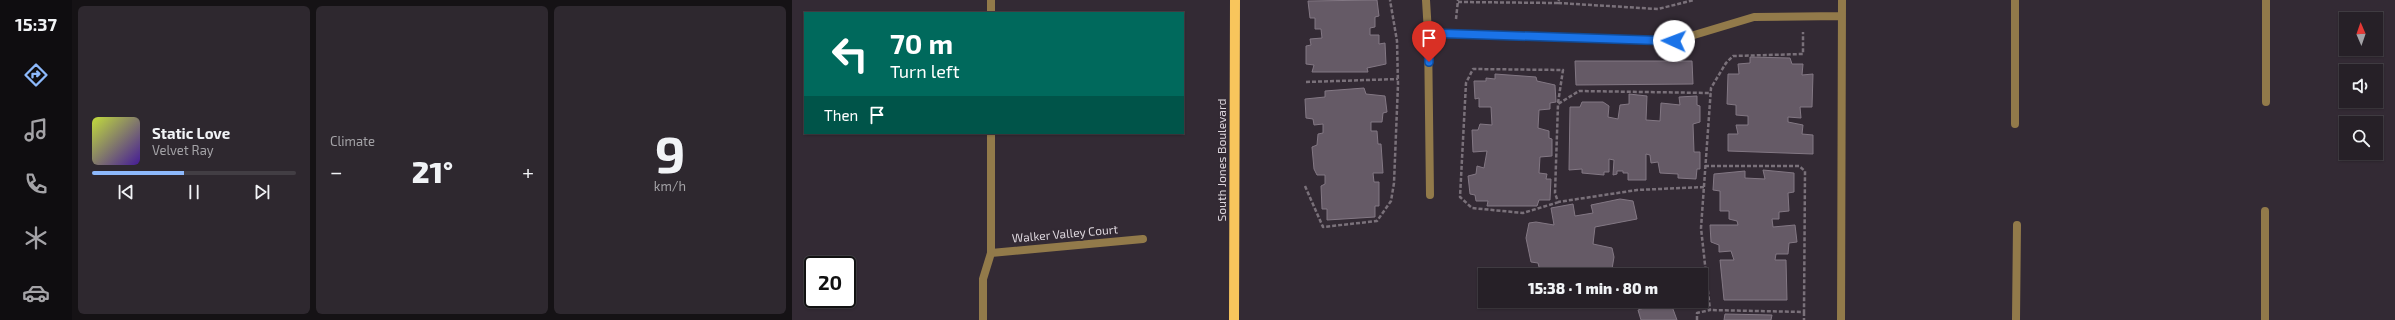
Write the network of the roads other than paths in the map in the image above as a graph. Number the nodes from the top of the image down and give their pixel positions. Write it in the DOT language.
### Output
graph roads {
  1 [pos="991,0"];
  2 [pos="1236,0"];
  3 [pos="1426,0"];
  4 [pos="1842,0"];
  5 [pos="2015,0"];
  6 [pos="2266,0"];
  7 [pos="991,12"];
  8 [pos="1842,16"];
  9 [pos="1428,33"];
  10 [pos="2266,102"];
  11 [pos="2015,124"];
  12 [pos="991,134"];
  13 [pos="1430,195"];
  14 [pos="2265,211"];
  15 [pos="2017,225"];
  16 [pos="1142,239"];
  17 [pos="991,253"];
  18 [pos="983,320"];
  19 [pos="1234,320"];
  20 [pos="1842,320"];
  21 [pos="2016,320"];
  22 [pos="2265,320"];
  1 -- 7 [label="street"];
  2 -- 19 [label="main road, South Jones Boulevard"];
  3 -- 9 [label="street"];
  4 -- 8 [label="street"];
  5 -- 11 [label="street"];
  6 -- 10 [label="street"];
  8 -- 9 [label="street"];
  8 -- 20 [label="street"];
  9 -- 13 [label="street"];
  12 -- 17 [label="street"];
  14 -- 22 [label="street"];
  15 -- 21 [label="street"];
  16 -- 17 [label="street, Walker Valley Court"];
  17 -- 18 [label="street"];
}
